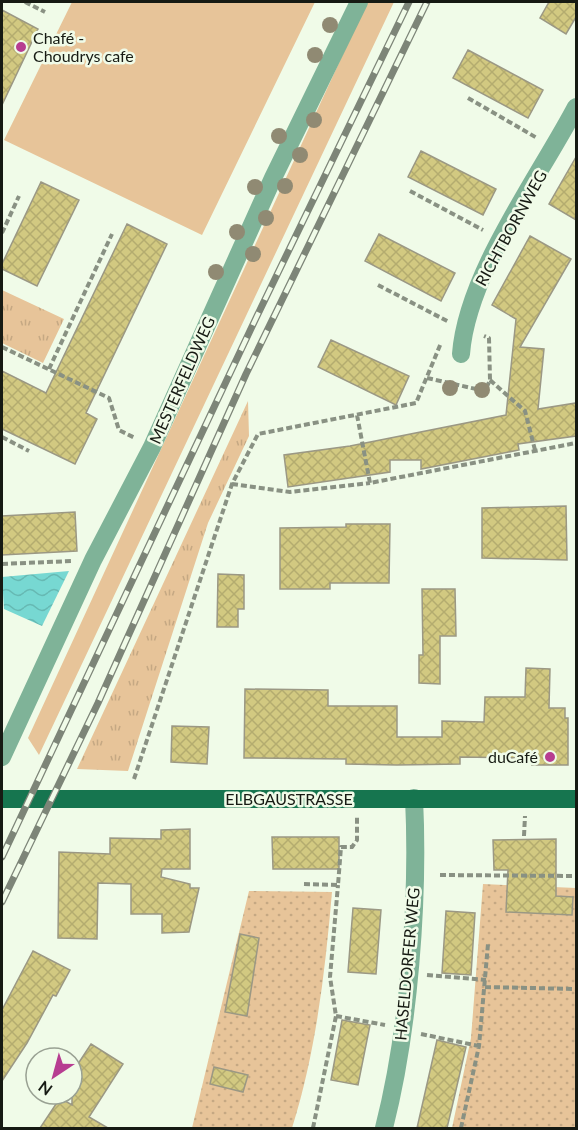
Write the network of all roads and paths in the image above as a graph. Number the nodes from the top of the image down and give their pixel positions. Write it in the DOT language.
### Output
graph roads {
  1 [pos="25,2"];
  2 [pos="359,2"];
  3 [pos="45,12"];
  4 [pos="468,98"];
  5 [pos="576,107"];
  6 [pos="555,148"];
  7 [pos="410,191"];
  8 [pos="19,196"];
  9 [pos="2,233"];
  10 [pos="112,234"];
  11 [pos="501,240"];
  12 [pos="378,285"];
  13 [pos="456,325"];
  14 [pos="2,347"];
  15 [pos="460,354"];
  16 [pos="49,369"];
  17 [pos="490,380"];
  18 [pos="357,415"];
  19 [pos="2,437"];
  20 [pos="576,443"];
  21 [pos="152,447"];
  22 [pos="535,450"];
  23 [pos="29,451"];
  24 [pos="370,483"];
  25 [pos="232,484"];
  26 [pos="93,560"];
  27 [pos="2,564"];
  28 [pos="2,757"];
  29 [pos="134,779"];
  30 [pos="414,798"];
  31 [pos="2,799"];
  32 [pos="576,799"];
  33 [pos="357,815"];
  34 [pos="525,816"];
  35 [pos="524,836"];
  36 [pos="440,875"];
  37 [pos="576,876"];
  38 [pos="304,884"];
  39 [pos="338,885"];
  40 [pos="488,944"];
  41 [pos="424,975"];
  42 [pos="486,980"];
  43 [pos="485,987"];
  44 [pos="576,989"];
  45 [pos="336,1016"];
  46 [pos="392,1026"];
  47 [pos="417,1033"];
  48 [pos="479,1046"];
  49 [pos="313,1128"];
  50 [pos="384,1128"];
  51 [pos="461,1128"];
  1 -- 3 [label="path"];
  2 -- 21 [label="street, MESTERFELDWEG"];
  4 -- 6 [label="path"];
  5 -- 6 [label="street, RICHTBORNWEG"];
  6 -- 11 [label="street, RICHTBORNWEG"];
  7 -- 11 [label="path"];
  8 -- 9 [label="path"];
  10 -- 16 [label="path"];
  11 -- 13 [label="street, RICHTBORNWEG"];
  12 -- 13 [label="path"];
  13 -- 15 [label="street, RICHTBORNWEG"];
  13 -- 18 [label="path"];
  14 -- 16 [label="path"];
  16 -- 21 [label="path"];
  17 -- 22 [label="path"];
  18 -- 24 [label="path"];
  18 -- 25 [label="path"];
  19 -- 23 [label="path"];
  20 -- 22 [label="path"];
  21 -- 26 [label="street, MESTERFELDWEG"];
  22 -- 24 [label="path"];
  24 -- 25 [label="path"];
  25 -- 29 [label="path"];
  26 -- 27 [label="path"];
  26 -- 28 [label="street, MESTERFELDWEG"];
  30 -- 31 [label="main road, ELBGAUSTRASSE"];
  30 -- 32 [label="main road, ELBGAUSTRASSE"];
  30 -- 50 [label="street, HASELDORFER WEG"];
  33 -- 39 [label="path"];
  34 -- 35 [label="path"];
  36 -- 37 [label="path"];
  38 -- 39 [label="path"];
  39 -- 45 [label="path"];
  40 -- 42 [label="path"];
  41 -- 42 [label="path"];
  42 -- 43 [label="path"];
  43 -- 44 [label="path"];
  43 -- 48 [label="path"];
  45 -- 46 [label="path"];
  45 -- 49 [label="path"];
  47 -- 48 [label="path"];
  48 -- 51 [label="path"];
}
